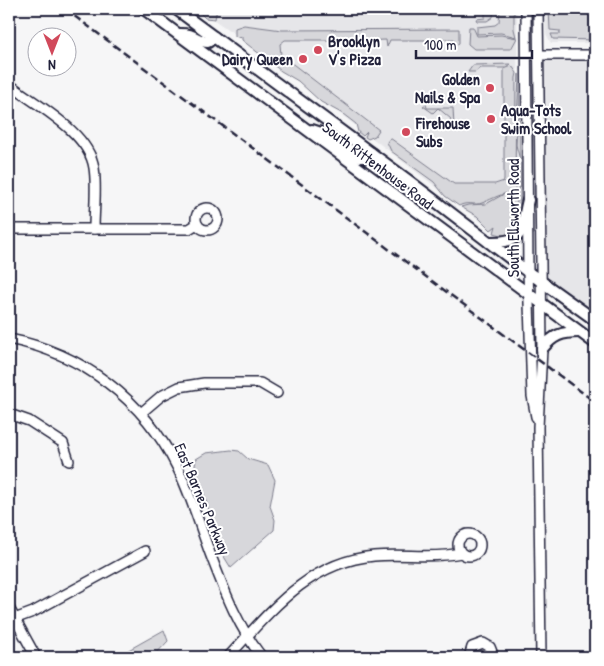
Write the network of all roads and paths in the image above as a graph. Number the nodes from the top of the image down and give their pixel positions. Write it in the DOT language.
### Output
graph roads {
  1 [pos="144,9"];
  2 [pos="176,9"];
  3 [pos="526,9"];
  4 [pos="538,9"];
  5 [pos="178,34"];
  6 [pos="214,36"];
  7 [pos="526,55"];
  8 [pos="595,55"];
  9 [pos="539,56"];
  10 [pos="9,84"];
  11 [pos="303,128"];
  12 [pos="371,153"];
  13 [pos="528,200"];
  14 [pos="198,224"];
  15 [pos="9,229"];
  16 [pos="94,229"];
  17 [pos="489,242"];
  18 [pos="528,272"];
  19 [pos="542,282"];
  20 [pos="529,296"];
  21 [pos="542,305"];
  22 [pos="595,320"];
  23 [pos="579,332"];
  24 [pos="9,339"];
  25 [pos="595,343"];
  26 [pos="542,349"];
  27 [pos="277,393"];
  28 [pos="141,413"];
  29 [pos="9,414"];
  30 [pos="538,427"];
  31 [pos="69,461"];
  32 [pos="145,551"];
  33 [pos="461,553"];
  34 [pos="9,608"];
  35 [pos="12,620"];
  36 [pos="246,638"];
  37 [pos="36,657"];
  38 [pos="228,657"];
  39 [pos="262,657"];
  40 [pos="469,657"];
  41 [pos="494,657"];
  42 [pos="541,657"];
  1 -- 5 [label="main road, South Rittenhouse Road"];
  2 -- 6 [label="main road, South Rittenhouse Road"];
  3 -- 7 [label="street, South Ellsworth Road"];
  4 -- 9 [label="street, South Ellsworth Road"];
  5 -- 6 [label="main road"];
  5 -- 11 [label="main road, South Rittenhouse Road"];
  6 -- 12 [label="main road, South Rittenhouse Road"];
  7 -- 9 [label="street"];
  7 -- 13 [label="street, South Ellsworth Road"];
  8 -- 9 [label="street"];
  9 -- 19 [label="street, South Ellsworth Road"];
  10 -- 16 [label="street"];
  11 -- 12 [label="main road"];
  11 -- 20 [label="main road, South Rittenhouse Road"];
  12 -- 17 [label="main road, South Rittenhouse Road"];
  13 -- 17 [label="main road"];
  13 -- 18 [label="street, South Ellsworth Road"];
  14 -- 16 [label="street"];
  15 -- 16 [label="street"];
  17 -- 18 [label="main road, South Rittenhouse Road"];
  18 -- 19 [label="main road, South Rittenhouse Road"];
  18 -- 20 [label="street, South Ellsworth Road"];
  19 -- 21 [label="street, South Ellsworth Road"];
  19 -- 22 [label="main road, South Rittenhouse Road"];
  20 -- 21 [label="main road, South Rittenhouse Road"];
  20 -- 30 [label="street, South Ellsworth Road"];
  21 -- 23 [label="main road, South Rittenhouse Road"];
  21 -- 26 [label="street, South Ellsworth Road"];
  23 -- 25 [label="main road, South Rittenhouse Road"];
  23 -- 26 [label="main road"];
  24 -- 28 [label="street, East Barnes Parkway"];
  26 -- 30 [label="street, South Ellsworth Road"];
  27 -- 28 [label="street"];
  28 -- 36 [label="street, East Barnes Parkway"];
  29 -- 31 [label="street"];
  30 -- 42 [label="street, South Ellsworth Road"];
  32 -- 35 [label="street"];
  33 -- 36 [label="street"];
  34 -- 35 [label="street"];
  35 -- 37 [label="street"];
  36 -- 38 [label="street"];
  36 -- 39 [label="street, East Barnes Parkway"];
  40 -- 41 [label="street"];
}
